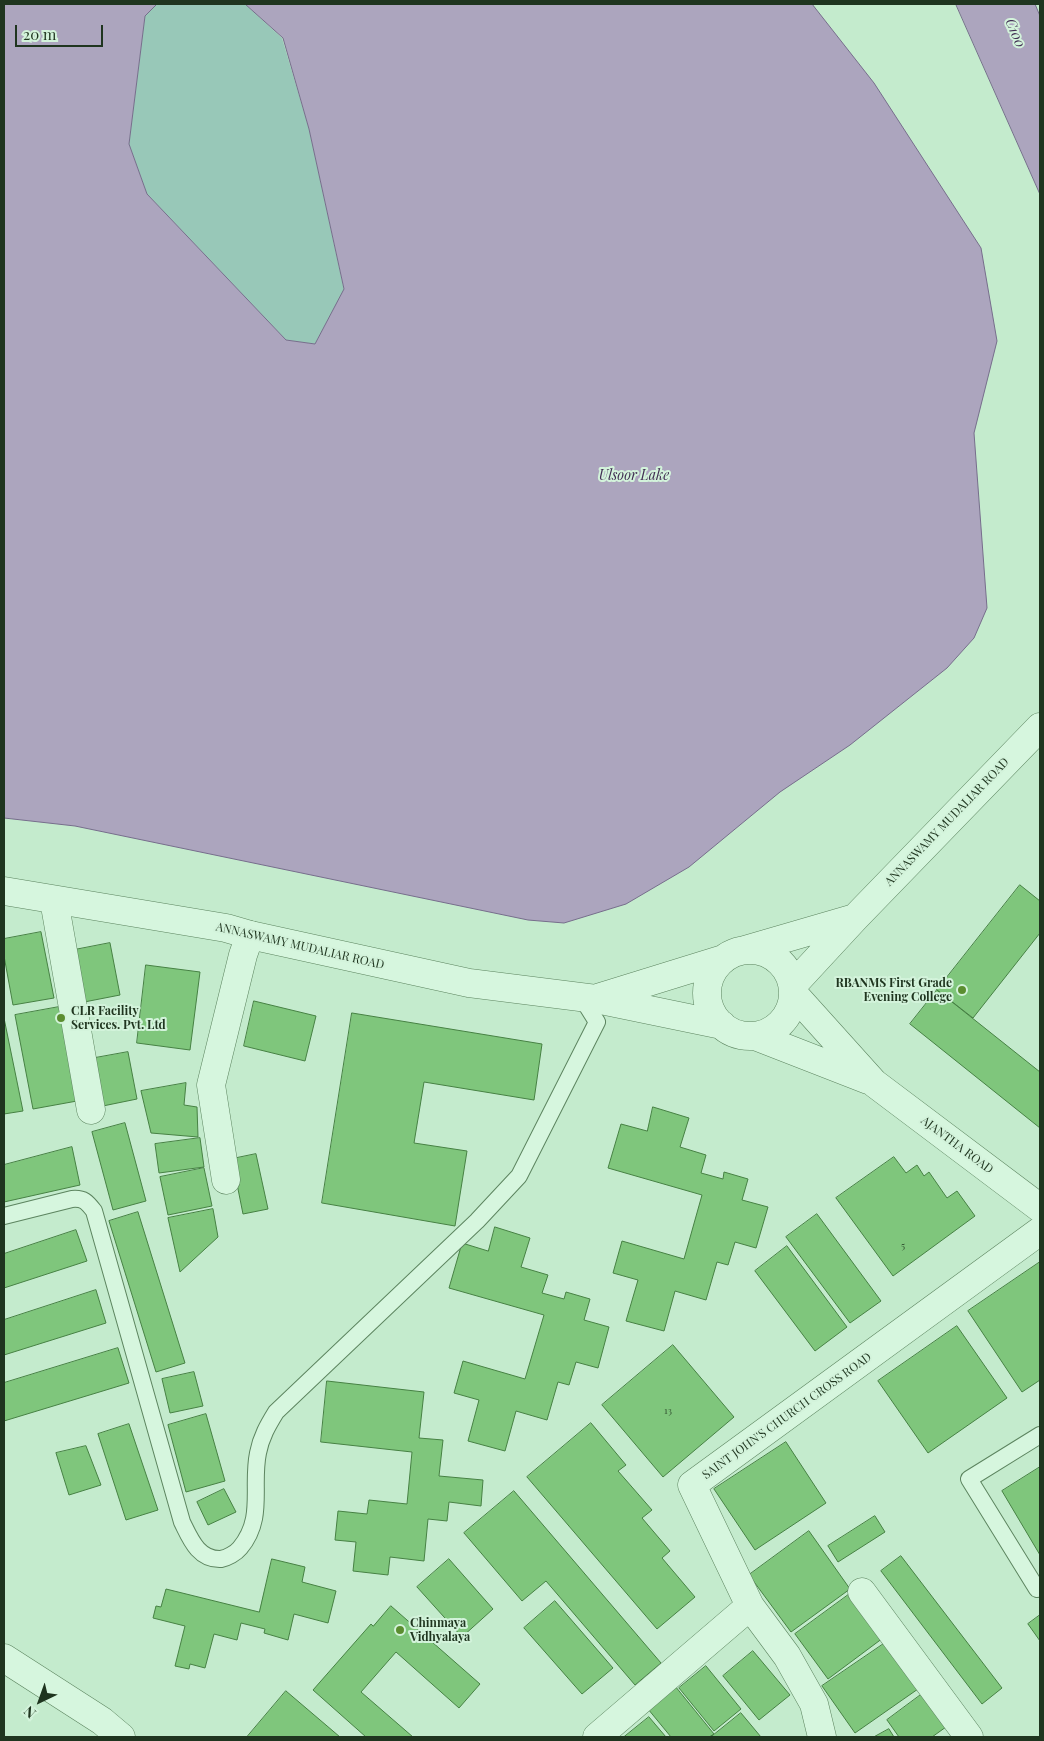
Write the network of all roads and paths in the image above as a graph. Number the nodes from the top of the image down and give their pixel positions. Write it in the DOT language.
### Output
graph roads {
  1 [pos="1040,727"];
  2 [pos="4,891"];
  3 [pos="54,900"];
  4 [pos="855,918"];
  5 [pos="250,935"];
  6 [pos="733,955"];
  7 [pos="793,989"];
  8 [pos="589,998"];
  9 [pos="722,1026"];
  10 [pos="755,1036"];
  11 [pos="874,1082"];
  12 [pos="91,1110"];
  13 [pos="226,1180"];
  14 [pos="1040,1208"];
  15 [pos="4,1216"];
  16 [pos="1040,1231"];
  17 [pos="1040,1435"];
  18 [pos="1040,1587"];
  19 [pos="862,1592"];
  20 [pos="750,1606"];
  21 [pos="4,1658"];
  22 [pos="121,1737"];
  23 [pos="596,1737"];
  24 [pos="822,1737"];
  25 [pos="969,1737"];
  1 -- 4 [label="street, ANNASWAMY MUDALIAR ROAD"];
  2 -- 3 [label="street, ANNASWAMY MUDALIAR ROAD"];
  3 -- 5 [label="street, ANNASWAMY MUDALIAR ROAD"];
  3 -- 12 [label="street"];
  4 -- 6 [label="street"];
  4 -- 7 [label="street, ANNASWAMY MUDALIAR ROAD"];
  5 -- 8 [label="street, ANNASWAMY MUDALIAR ROAD"];
  5 -- 13 [label="street"];
  6 -- 7 [label="street"];
  6 -- 8 [label="street"];
  6 -- 9 [label="street"];
  7 -- 10 [label="street"];
  7 -- 11 [label="street"];
  8 -- 9 [label="street, ANNASWAMY MUDALIAR ROAD"];
  8 -- 15 [label="lane"];
  9 -- 10 [label="street"];
  10 -- 11 [label="street"];
  11 -- 14 [label="street, AJANTHA ROAD"];
  16 -- 20 [label="street, SAINT JOHN'S CHURCH CROSS ROAD"];
  17 -- 18 [label="lane"];
  19 -- 25 [label="street"];
  20 -- 23 [label="street"];
  20 -- 24 [label="street, SAINT JOHN'S CHURCH CROSS ROAD"];
  21 -- 22 [label="street"];
}
